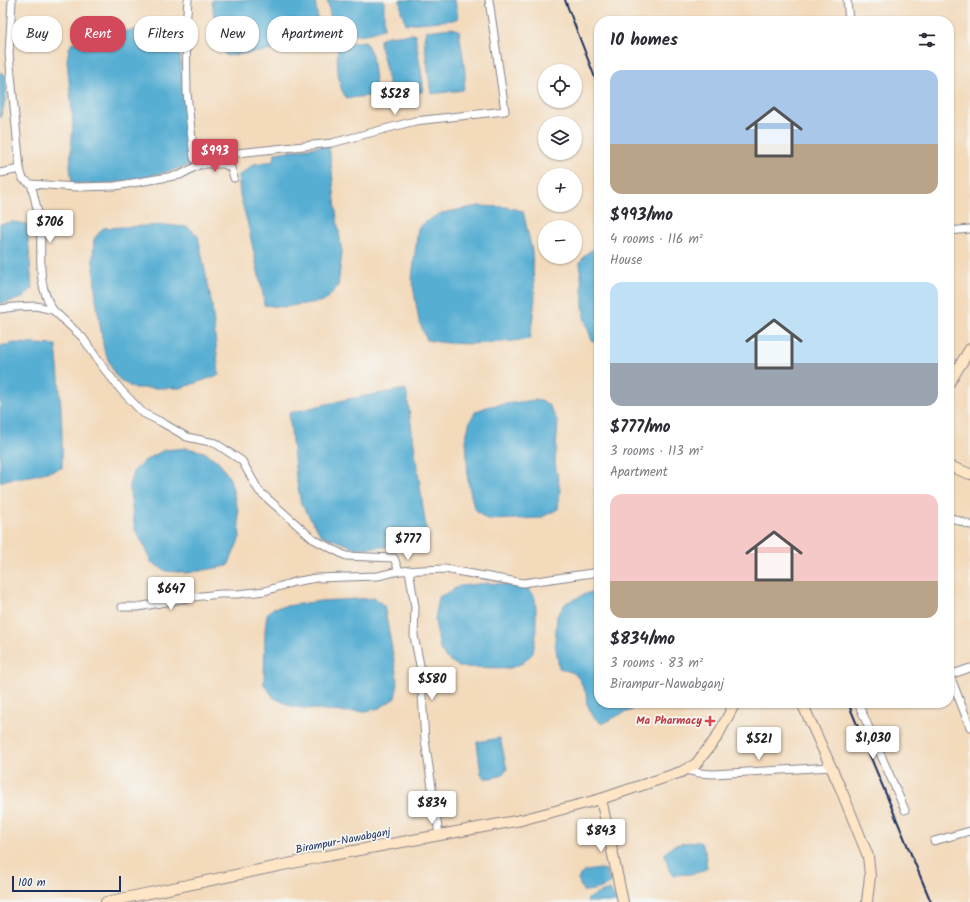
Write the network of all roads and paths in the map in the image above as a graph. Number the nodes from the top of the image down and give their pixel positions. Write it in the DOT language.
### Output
graph roads {
  1 [pos="12,0"];
  2 [pos="188,0"];
  3 [pos="489,0"];
  4 [pos="847,0"];
  5 [pos="849,16"];
  6 [pos="201,165"];
  7 [pos="20,169"];
  8 [pos="0,173"];
  9 [pos="234,178"];
  10 [pos="31,184"];
  11 [pos="970,229"];
  12 [pos="954,231"];
  13 [pos="0,309"];
  14 [pos="53,310"];
  15 [pos="970,349"];
  16 [pos="954,375"];
  17 [pos="954,468"];
  18 [pos="970,474"];
  19 [pos="954,519"];
  20 [pos="970,525"];
  21 [pos="409,570"];
  22 [pos="399,571"];
  23 [pos="594,573"];
  24 [pos="122,607"];
  25 [pos="970,668"];
  26 [pos="954,673"];
  27 [pos="954,686"];
  28 [pos="732,708"];
  29 [pos="804,708"];
  30 [pos="860,708"];
  31 [pos="970,726"];
  32 [pos="831,767"];
  33 [pos="686,770"];
  34 [pos="601,799"];
  35 [pos="905,810"];
  36 [pos="970,831"];
  37 [pos="439,835"];
  38 [pos="934,840"];
  39 [pos="106,902"];
  40 [pos="623,902"];
  41 [pos="867,902"];
  1 -- 7 [label="street"];
  2 -- 6 [label="street"];
  3 -- 6 [label="street"];
  4 -- 5 [label="street"];
  6 -- 9 [label="street"];
  6 -- 10 [label="street"];
  7 -- 8 [label="street"];
  7 -- 10 [label="street"];
  10 -- 14 [label="street"];
  11 -- 12 [label="street"];
  13 -- 14 [label="street"];
  14 -- 22 [label="street"];
  15 -- 16 [label="main road"];
  17 -- 18 [label="main road"];
  19 -- 20 [label="street"];
  21 -- 22 [label="street"];
  21 -- 23 [label="street"];
  21 -- 37 [label="street"];
  22 -- 24 [label="street"];
  25 -- 26 [label="street"];
  27 -- 31 [label="street"];
  28 -- 33 [label="main road, Birampur-Nawabganj"];
  29 -- 32 [label="main road"];
  30 -- 35 [label="street"];
  32 -- 33 [label="street"];
  32 -- 41 [label="main road"];
  33 -- 34 [label="main road, Birampur-Nawabganj"];
  34 -- 37 [label="main road, Birampur-Nawabganj"];
  34 -- 40 [label="main road"];
  36 -- 38 [label="street"];
  37 -- 39 [label="main road, Birampur-Nawabganj"];
}
